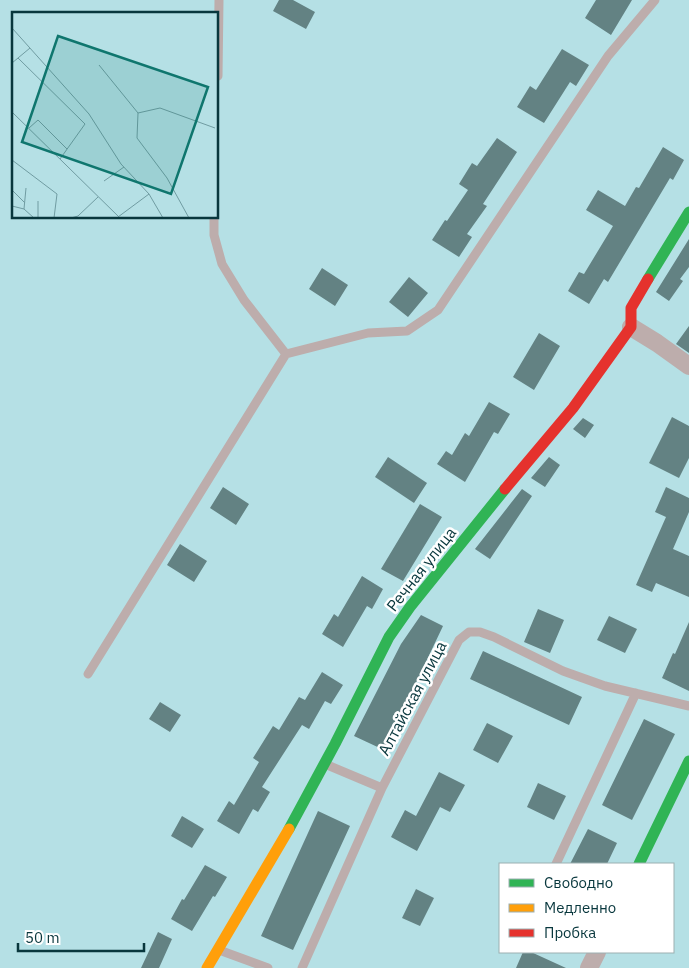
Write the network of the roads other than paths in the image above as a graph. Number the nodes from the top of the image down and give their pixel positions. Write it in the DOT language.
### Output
graph roads {
  1 [pos="656,0"];
  2 [pos="689,212"];
  3 [pos="214,219"];
  4 [pos="631,327"];
  5 [pos="286,354"];
  6 [pos="689,366"];
  7 [pos="88,674"];
  8 [pos="636,693"];
  9 [pos="689,706"];
  10 [pos="689,761"];
  11 [pos="324,764"];
  12 [pos="382,788"];
  13 [pos="556,863"];
  14 [pos="639,863"];
  15 [pos="216,950"];
  16 [pos="207,968"];
  17 [pos="268,968"];
  18 [pos="302,968"];
  1 -- 5 [label="lane"];
  2 -- 4 [label="street, Речная улица"];
  3 -- 5 [label="lane"];
  4 -- 6 [label="street"];
  4 -- 11 [label="street, Речная улица"];
  5 -- 7 [label="lane"];
  8 -- 9 [label="lane, Алтайская улица"];
  8 -- 12 [label="lane, Алтайская улица"];
  8 -- 13 [label="lane"];
  10 -- 14 [label="street"];
  11 -- 12 [label="lane"];
  11 -- 15 [label="street, Речная улица"];
  12 -- 18 [label="lane, Алтайская улица"];
  15 -- 16 [label="street, Речная улица"];
  15 -- 17 [label="lane"];
}
